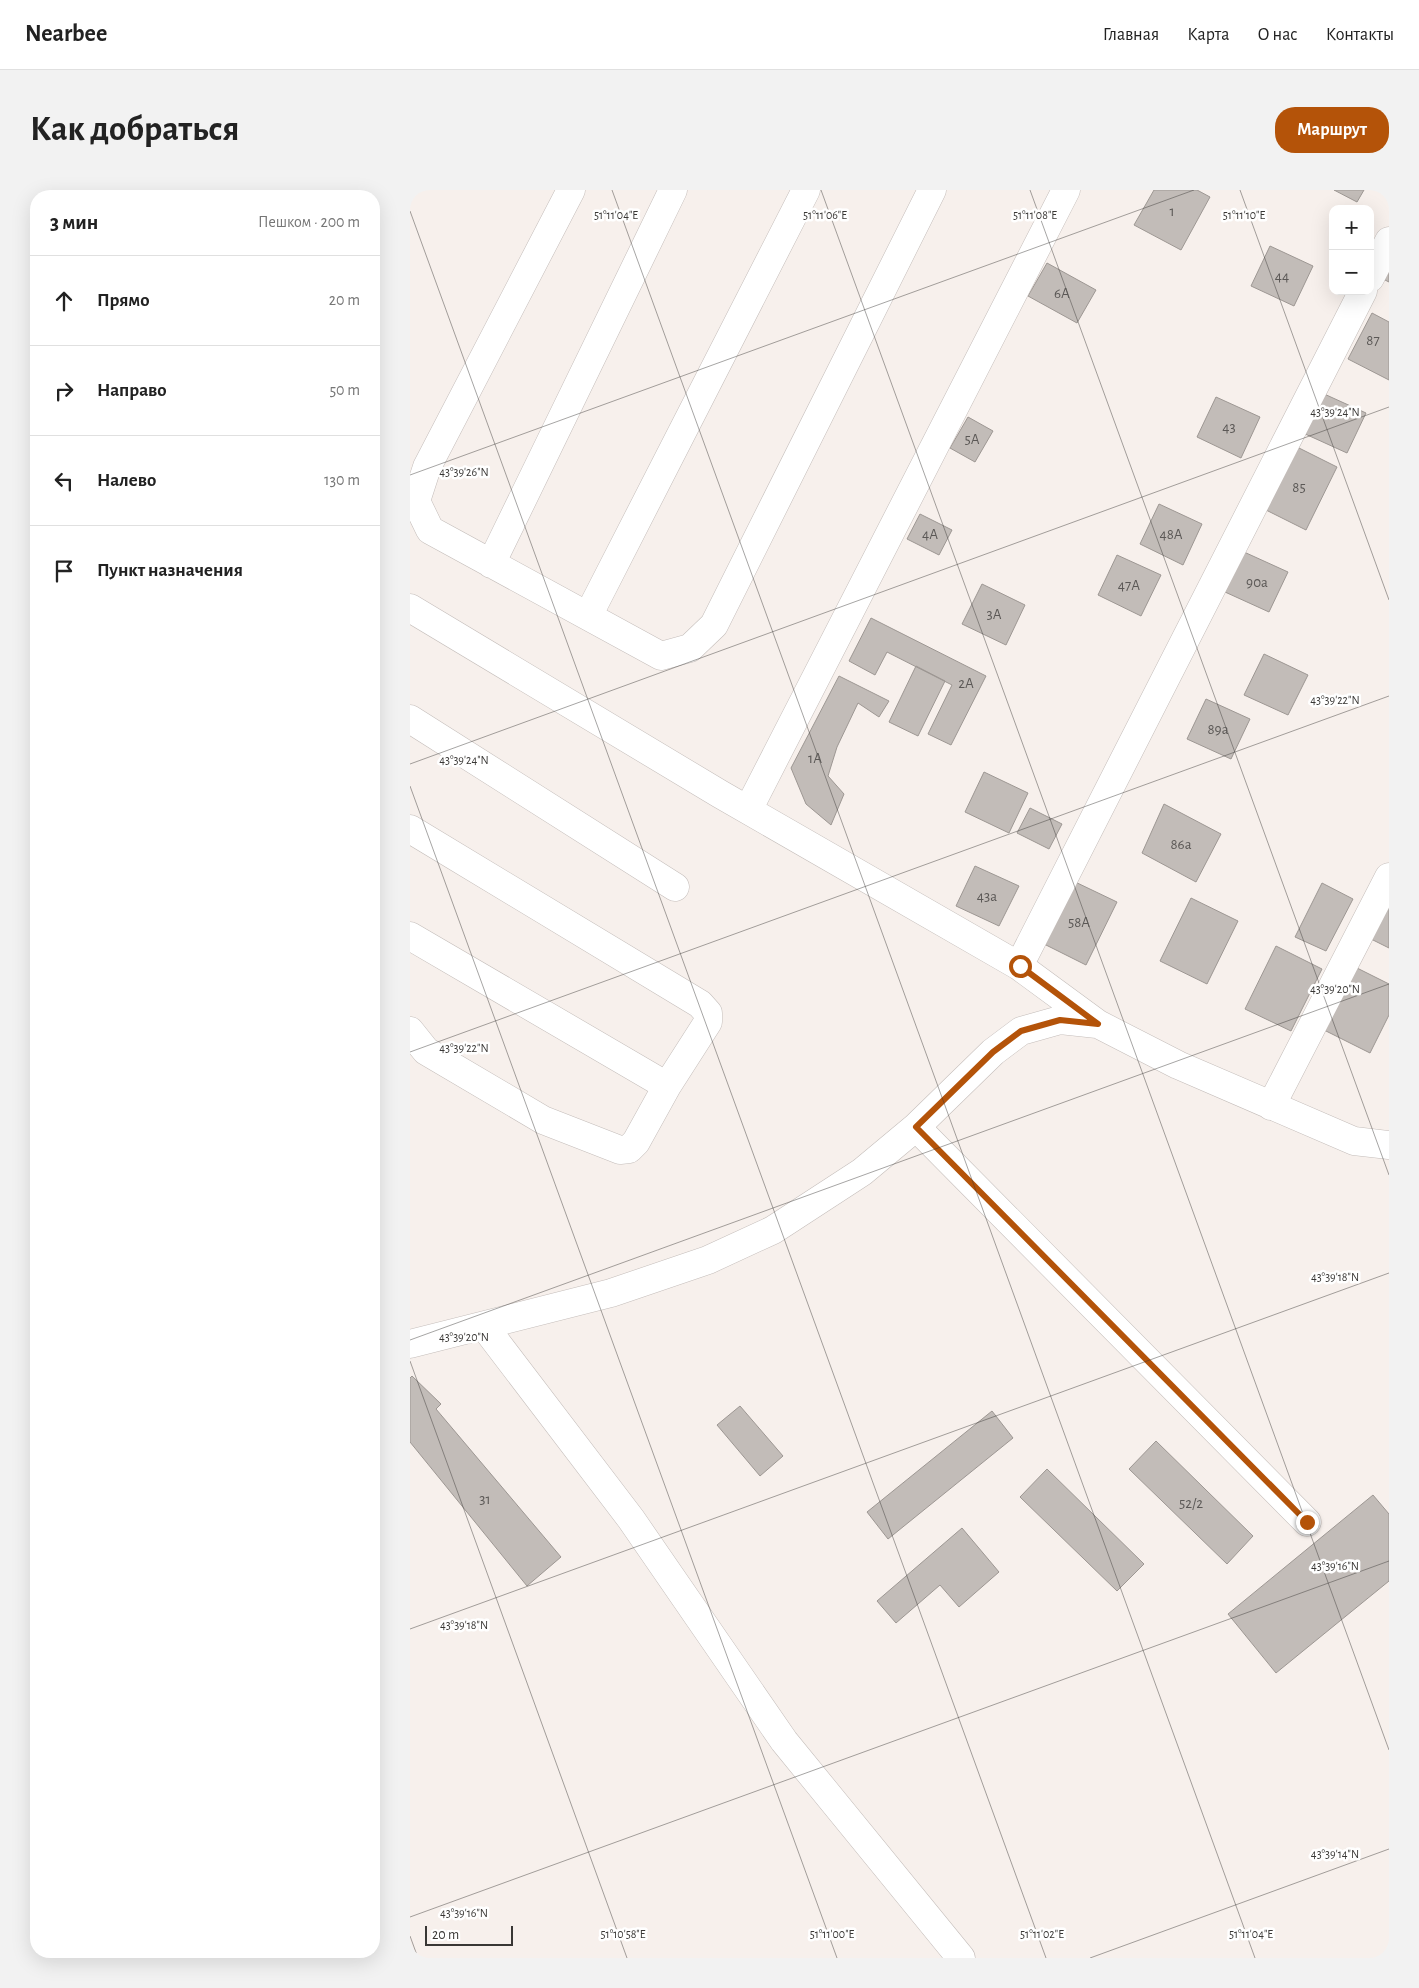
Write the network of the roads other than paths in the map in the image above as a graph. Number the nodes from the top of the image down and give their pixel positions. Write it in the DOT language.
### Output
graph roads {
  1 [pos="571,190"];
  2 [pos="673,190"];
  3 [pos="806,190"];
  4 [pos="932,190"];
  5 [pos="1066,190"];
  6 [pos="1389,241"];
  7 [pos="1374,270"];
  8 [pos="1361,295"];
  9 [pos="491,564"];
  10 [pos="410,608"];
  11 [pos="588,616"];
  12 [pos="410,719"];
  13 [pos="748,810"];
  14 [pos="410,829"];
  15 [pos="1389,877"];
  16 [pos="675,887"];
  17 [pos="410,936"];
  18 [pos="1020,966"];
  19 [pos="1098,1024"];
  20 [pos="410,1031"];
  21 [pos="667,1086"];
  22 [pos="1271,1106"];
  23 [pos="916,1127"];
  24 [pos="1389,1145"];
  25 [pos="484,1326"];
  26 [pos="410,1344"];
  27 [pos="1307,1522"];
  28 [pos="961,1958"];
  1 -- 9 [label="street"];
  2 -- 9 [label="street"];
  3 -- 11 [label="street"];
  4 -- 11 [label="street"];
  5 -- 13 [label="street"];
  6 -- 7 [label="street"];
  8 -- 18 [label="street"];
  9 -- 11 [label="street"];
  10 -- 13 [label="street"];
  12 -- 16 [label="street"];
  13 -- 18 [label="street"];
  14 -- 21 [label="street"];
  15 -- 22 [label="street"];
  17 -- 21 [label="street"];
  18 -- 19 [label="street"];
  19 -- 22 [label="street"];
  19 -- 23 [label="street"];
  20 -- 21 [label="street"];
  22 -- 24 [label="street"];
  23 -- 25 [label="street"];
  23 -- 27 [label="street"];
  25 -- 26 [label="street"];
  25 -- 28 [label="street"];
}
